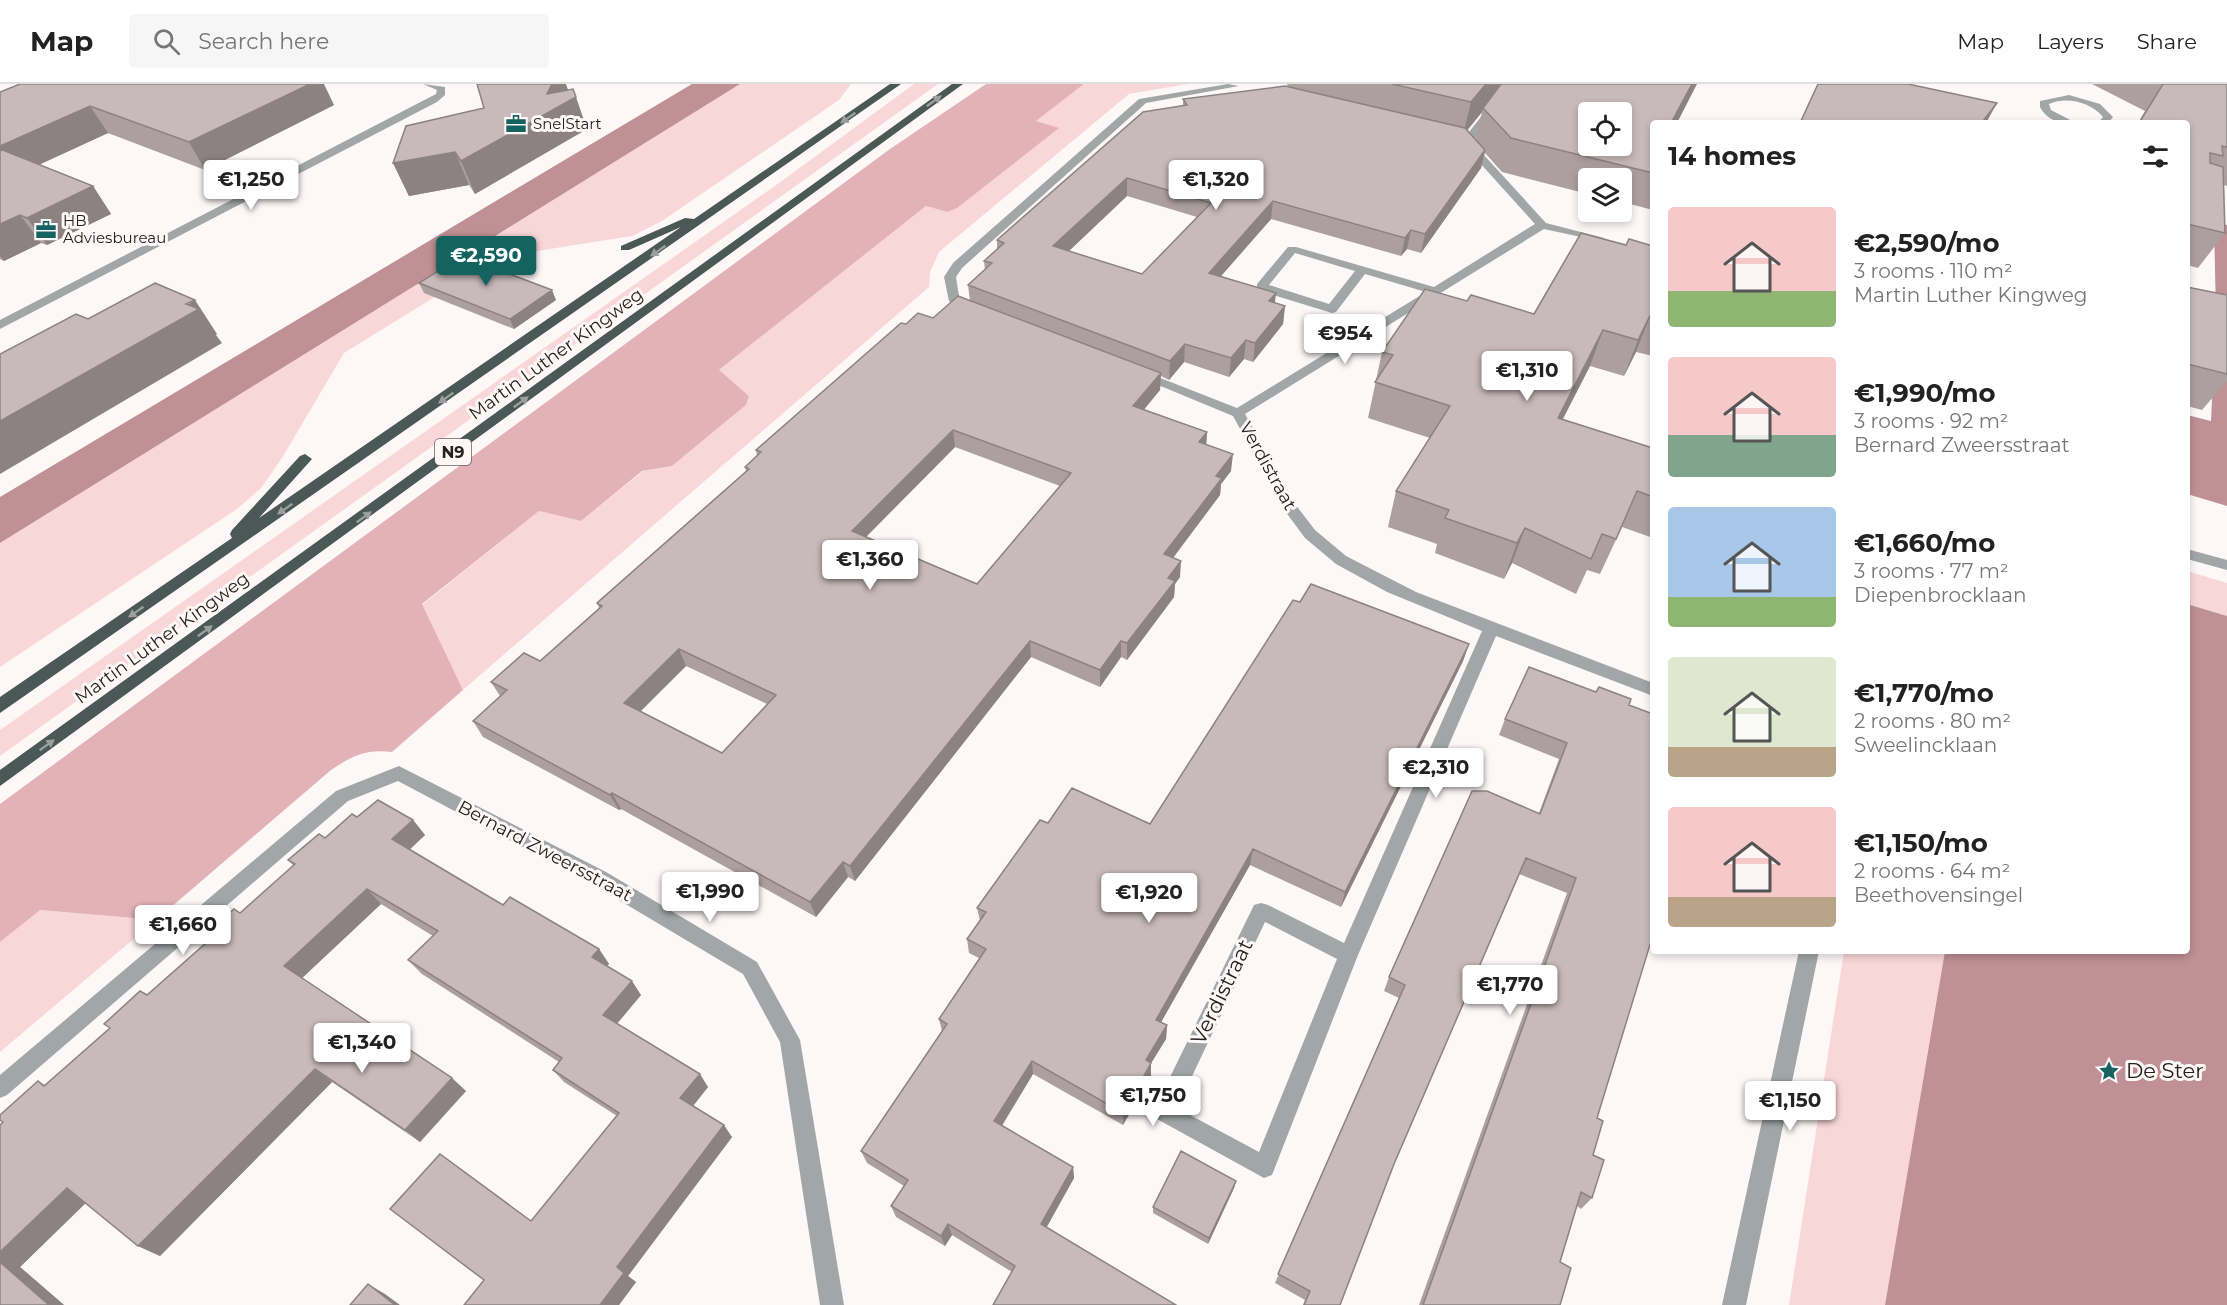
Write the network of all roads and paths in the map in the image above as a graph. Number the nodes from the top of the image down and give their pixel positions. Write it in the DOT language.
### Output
graph roads {
  1 [pos="428,84"];
  2 [pos="896,84"];
  3 [pos="958,84"];
  4 [pos="1512,84"];
  5 [pos="1238,86"];
  6 [pos="2045,111"];
  7 [pos="2040,120"];
  8 [pos="2064,120"];
  9 [pos="2106,120"];
  10 [pos="723,206"];
  11 [pos="1542,225"];
  12 [pos="1607,241"];
  13 [pos="625,248"];
  14 [pos="1362,270"];
  15 [pos="1436,291"];
  16 [pos="987,317"];
  17 [pos="0,326"];
  18 [pos="1129,371"];
  19 [pos="1238,413"];
  20 [pos="305,459"];
  21 [pos="218,555"];
  22 [pos="2190,555"];
  23 [pos="2227,565"];
  24 [pos="1491,629"];
  25 [pos="1650,689"];
  26 [pos="0,706"];
  27 [pos="0,779"];
  28 [pos="1808,954"];
  29 [pos="1348,955"];
  30 [pos="0,1088"];
  31 [pos="832,1305"];
  32 [pos="1734,1305"];
  1 -- 17 [label="street"];
  2 -- 10 [label="highway, Martin Luther Kingweg, one-way"];
  27 -- 3 [label="highway, Martin Luther Kingweg / N9, one-way"];
  4 -- 11 [label="street"];
  5 -- 16 [label="street"];
  6 -- 7 [label="street"];
  6 -- 8 [label="street"];
  6 -- 9 [label="street"];
  10 -- 13 [label="highway"];
  10 -- 21 [label="highway, Martin Luther Kingweg, one-way"];
  11 -- 12 [label="street"];
  11 -- 15 [label="street"];
  14 -- 14 [label="street"];
  14 -- 15 [label="street"];
  15 -- 19 [label="street"];
  18 -- 19 [label="street, Verdistraat"];
  19 -- 24 [label="street, Verdistraat"];
  20 -- 21 [label="highway"];
  21 -- 26 [label="highway, Martin Luther Kingweg, one-way"];
  22 -- 23 [label="street"];
  24 -- 25 [label="street, Verdistraat"];
  24 -- 29 [label="street"];
  28 -- 32 [label="street"];
  29 -- 29 [label="street, Verdistraat"];
  30 -- 31 [label="street, Bernard Zweersstraat"];
}
